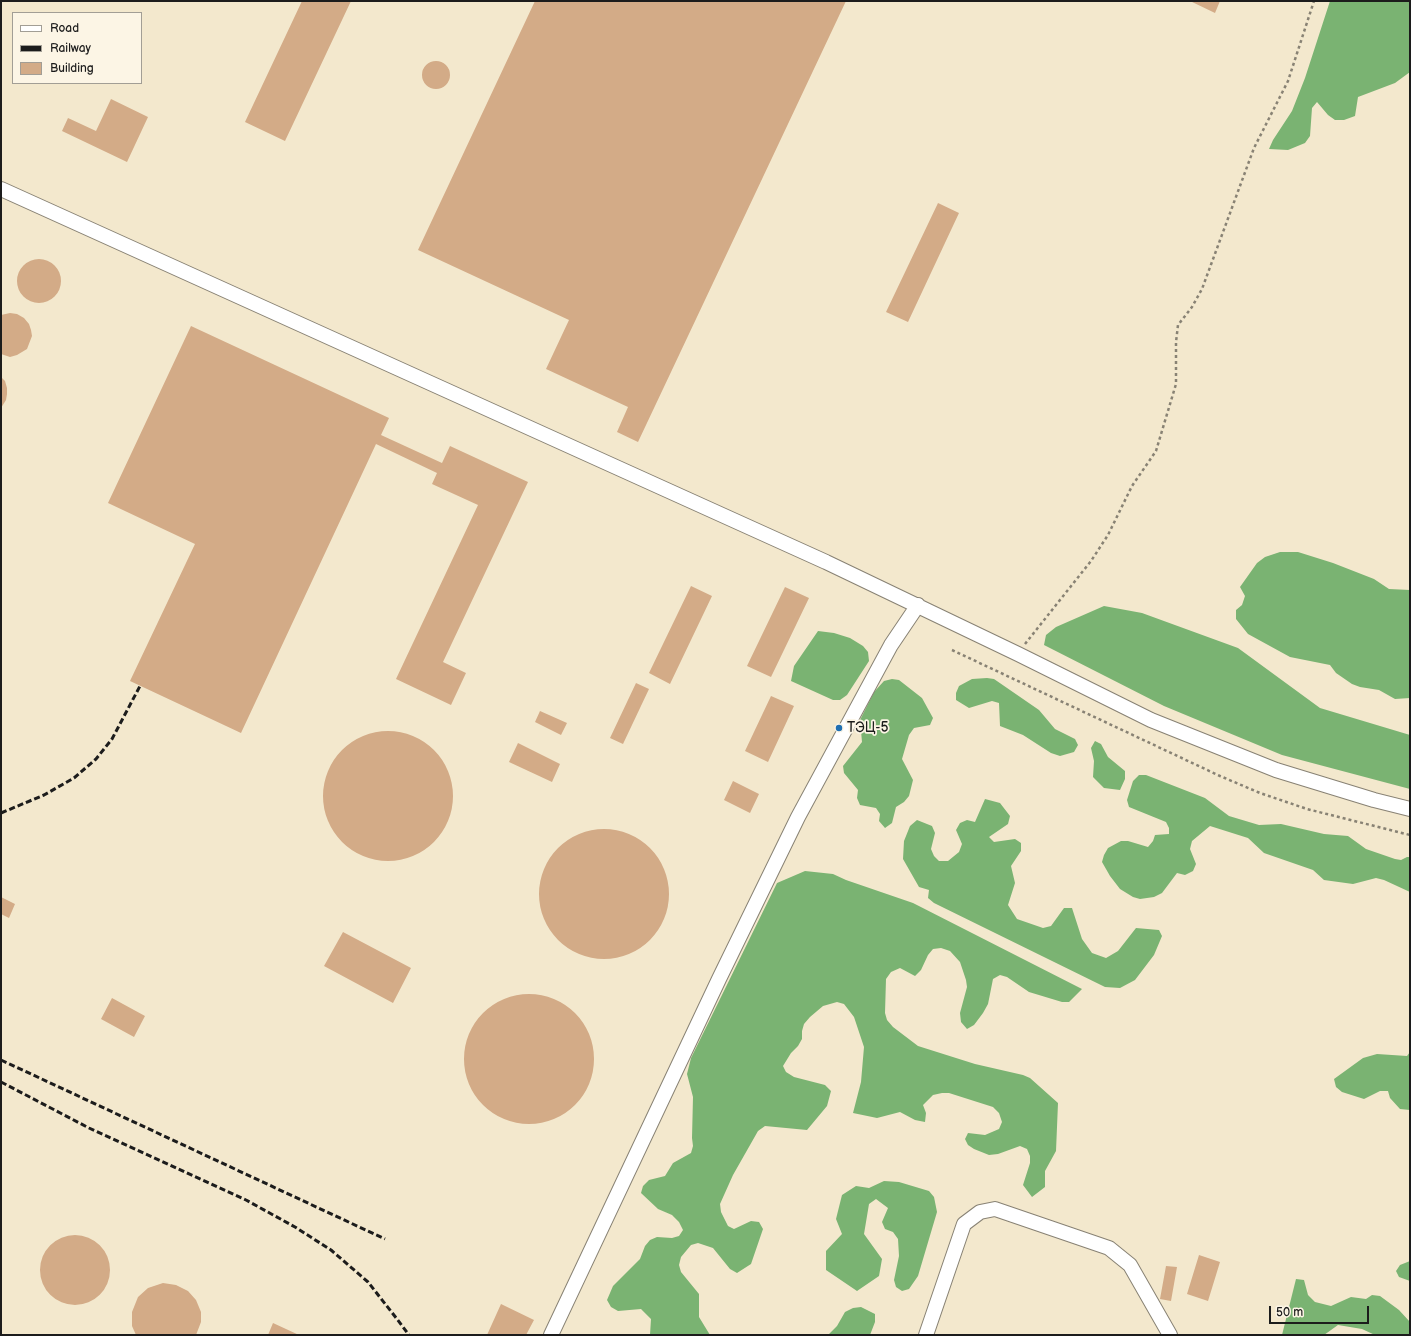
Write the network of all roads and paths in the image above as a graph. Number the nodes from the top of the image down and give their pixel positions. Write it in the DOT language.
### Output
graph roads {
  1 [pos="1314,1"];
  2 [pos="1,189"];
  3 [pos="918,605"];
  4 [pos="952,650"];
  5 [pos="1018,654"];
  6 [pos="1410,809"];
  7 [pos="1410,835"];
  8 [pos="551,1335"];
  9 [pos="926,1335"];
  10 [pos="1170,1335"];
  1 -- 5 [label="path"];
  2 -- 3 [label="street"];
  3 -- 5 [label="street"];
  3 -- 8 [label="street"];
  4 -- 7 [label="path"];
  5 -- 6 [label="street"];
  9 -- 10 [label="street"];
}
